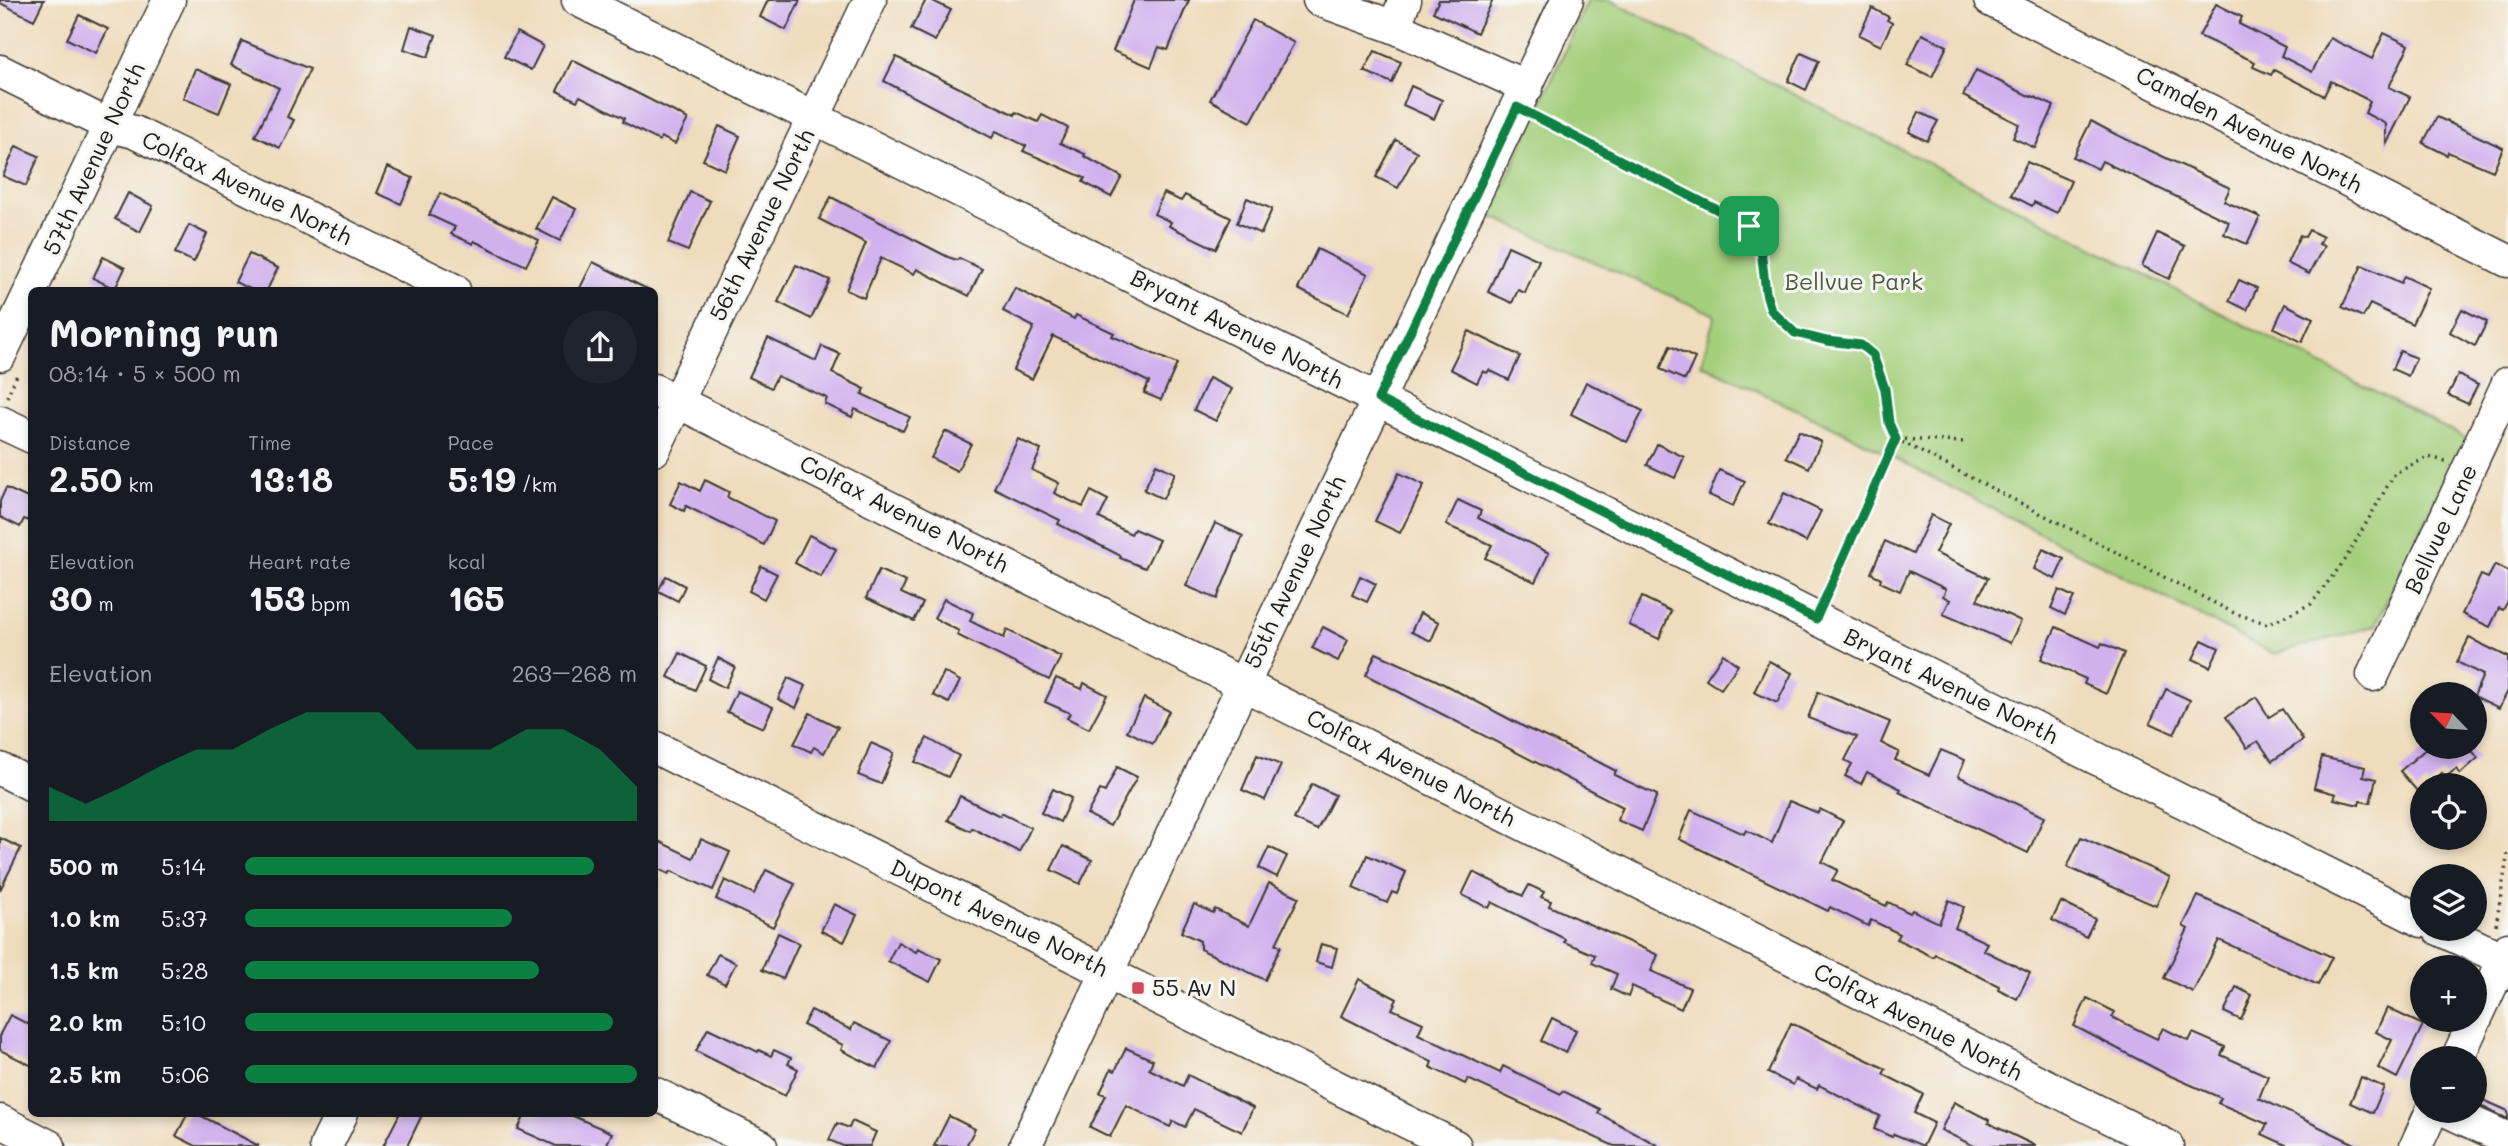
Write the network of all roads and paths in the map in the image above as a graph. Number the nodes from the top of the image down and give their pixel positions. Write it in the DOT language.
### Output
graph roads {
  1 [pos="169,0"];
  2 [pos="578,0"];
  3 [pos="870,0"];
  4 [pos="1319,0"];
  5 [pos="1567,0"];
  6 [pos="1990,0"];
  7 [pos="1399,13"];
  8 [pos="0,71"];
  9 [pos="1522,97"];
  10 [pos="814,117"];
  11 [pos="110,126"];
  12 [pos="2508,261"];
  13 [pos="33,287"];
  14 [pos="448,287"];
  15 [pos="28,297"];
  16 [pos="0,355"];
  17 [pos="2508,383"];
  18 [pos="666,395"];
  19 [pos="1378,399"];
  20 [pos="0,422"];
  21 [pos="658,432"];
  22 [pos="28,435"];
  23 [pos="1896,439"];
  24 [pos="1964,442"];
  25 [pos="2472,461"];
  26 [pos="1816,619"];
  27 [pos="2372,675"];
  28 [pos="1242,684"];
  29 [pos="658,749"];
  30 [pos="0,769"];
  31 [pos="28,783"];
  32 [pos="2508,852"];
  33 [pos="2410,914"];
  34 [pos="2467,941"];
  35 [pos="2501,956"];
  36 [pos="1107,972"];
  37 [pos="2463,1046"];
  38 [pos="658,1095"];
  39 [pos="340,1117"];
  40 [pos="0,1121"];
  41 [pos="2427,1123"];
  42 [pos="2474,1123"];
  43 [pos="2508,1139"];
  44 [pos="49,1146"];
  45 [pos="326,1146"];
  46 [pos="761,1146"];
  47 [pos="1025,1146"];
  48 [pos="1455,1146"];
  49 [pos="2167,1146"];
  50 [pos="2416,1146"];
  1 -- 11 [label="street, 57th Avenue North"];
  2 -- 10 [label="street, Bryant Avenue North"];
  3 -- 10 [label="street, 56th Avenue North"];
  4 -- 7 [label="street"];
  5 -- 9 [label="street, 55th Avenue North"];
  6 -- 12 [label="street, Camden Avenue North"];
  7 -- 9 [label="street"];
  8 -- 11 [label="street, Colfax Avenue North"];
  9 -- 19 [label="street, 55th Avenue North"];
  9 -- 23 [label="path"];
  10 -- 18 [label="street, 56th Avenue North"];
  10 -- 19 [label="street, Bryant Avenue North"];
  11 -- 13 [label="street, 57th Avenue North"];
  11 -- 14 [label="street, Colfax Avenue North"];
  15 -- 16 [label="street, 57th Avenue North"];
  17 -- 25 [label="street, Bellvue Lane"];
  18 -- 21 [label="street, 56th Avenue North"];
  18 -- 28 [label="street, Colfax Avenue North"];
  19 -- 26 [label="street, Bryant Avenue North"];
  19 -- 28 [label="street, 55th Avenue North"];
  20 -- 22 [label="street"];
  23 -- 24 [label="path"];
  23 -- 25 [label="path"];
  23 -- 26 [label="path"];
  25 -- 27 [label="street, Bellvue Lane"];
  26 -- 33 [label="street, Bryant Avenue North"];
  28 -- 36 [label="street, 55th Avenue North"];
  28 -- 49 [label="street, Colfax Avenue North"];
  29 -- 36 [label="street, Dupont Avenue North"];
  30 -- 31 [label="street"];
  32 -- 35 [label="path"];
  34 -- 35 [label="street"];
  35 -- 37 [label="street"];
  36 -- 47 [label="street, 55th Avenue North"];
  36 -- 48 [label="street, Dupont Avenue North"];
  38 -- 46 [label="street"];
  39 -- 45 [label="street"];
  40 -- 44 [label="street"];
  41 -- 50 [label="street"];
  42 -- 43 [label="street"];
}
